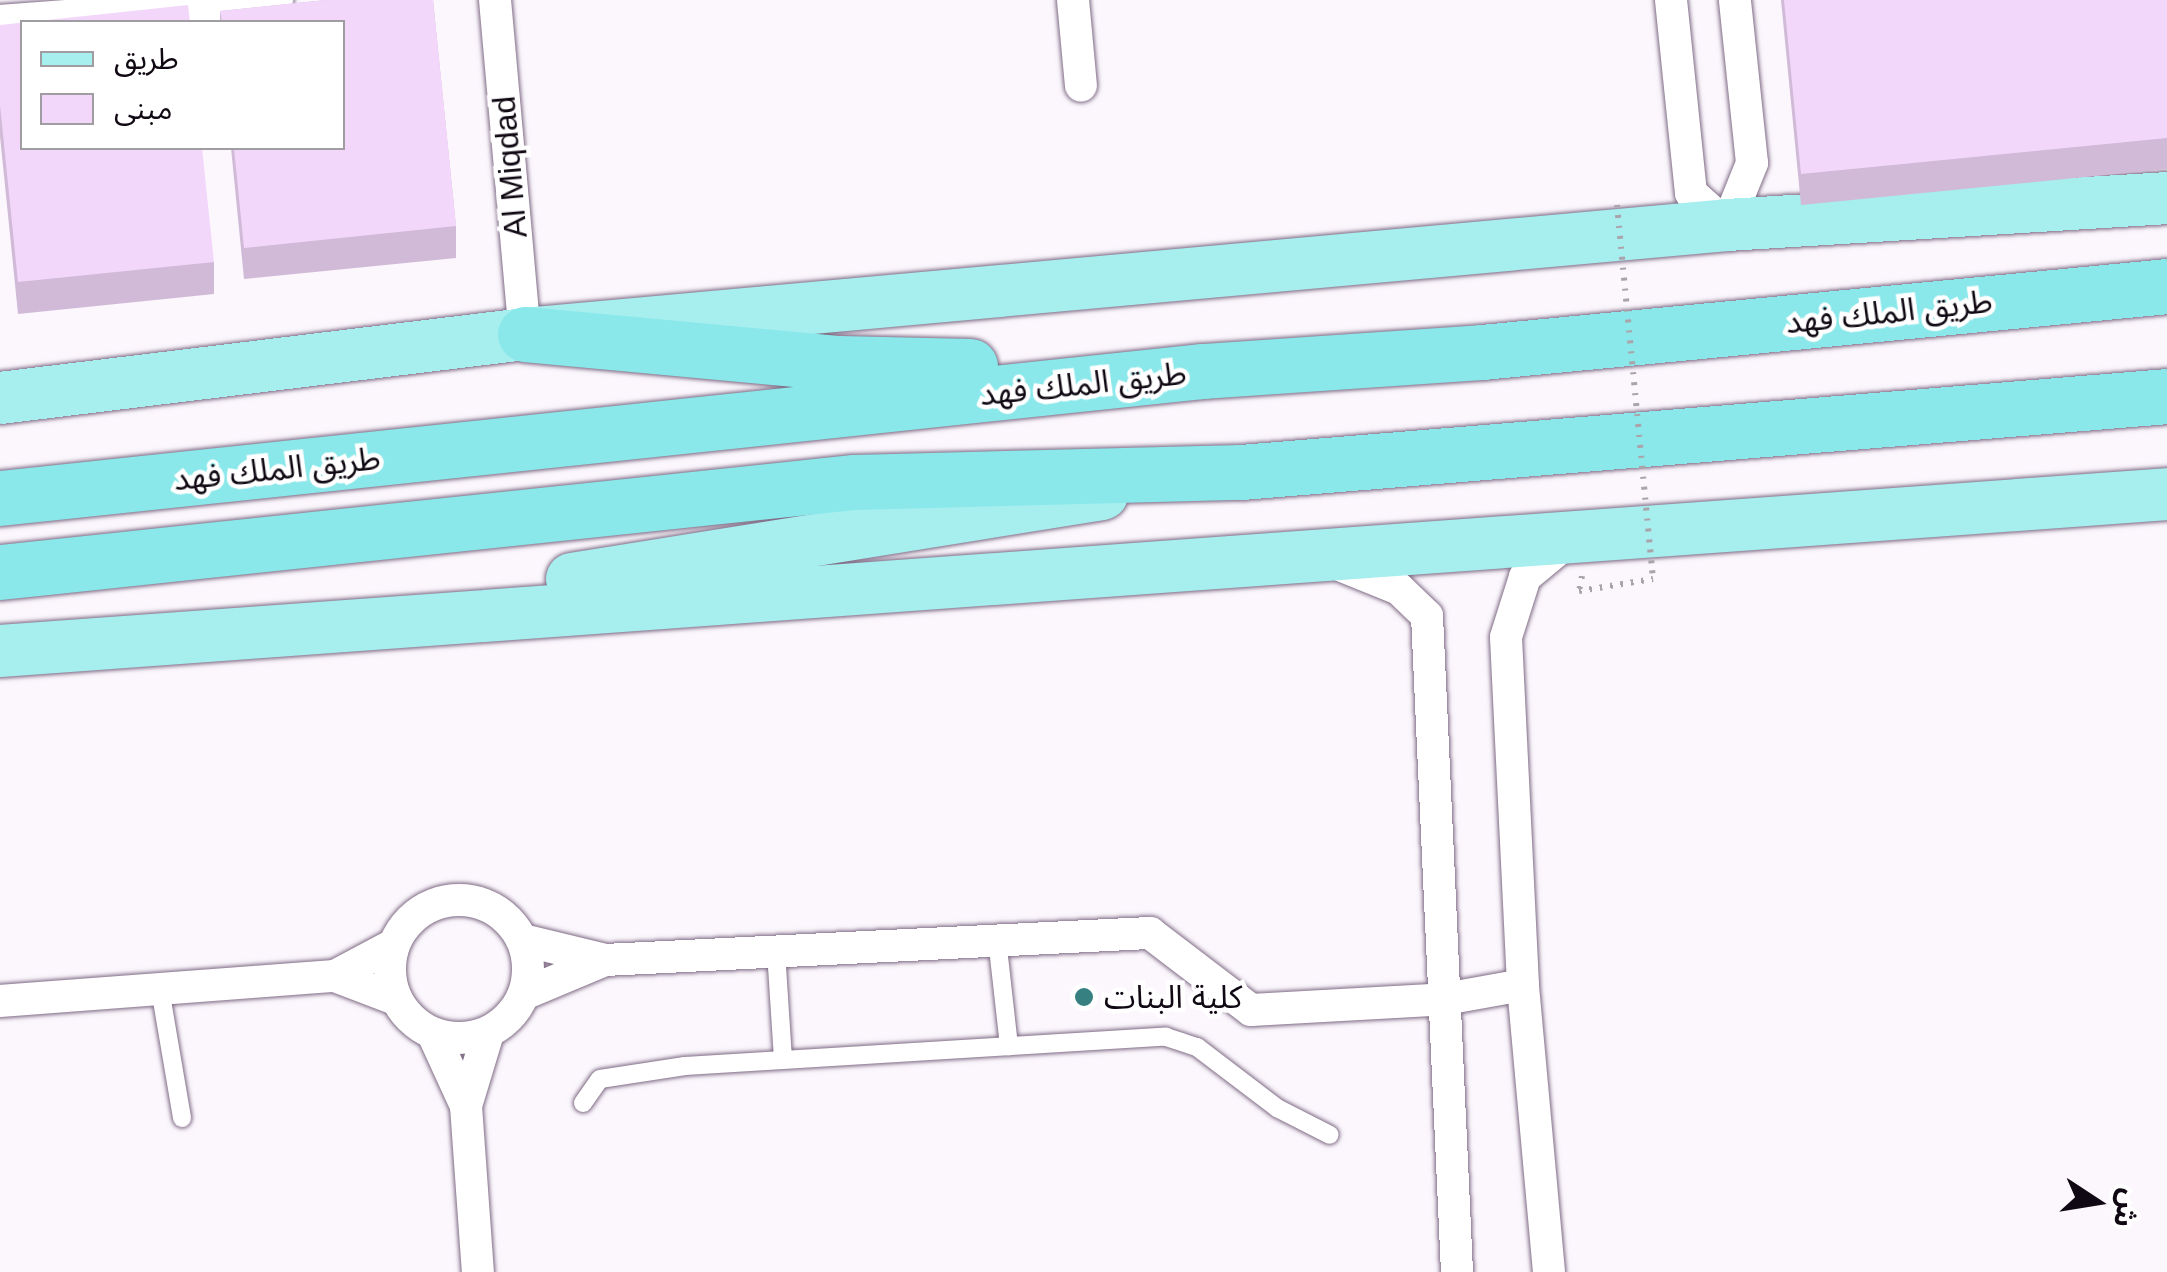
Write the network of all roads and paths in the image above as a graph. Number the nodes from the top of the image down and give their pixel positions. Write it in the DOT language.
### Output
graph roads {
  1 [pos="277,0"];
  2 [pos="495,0"];
  3 [pos="1073,0"];
  4 [pos="1672,0"];
  5 [pos="1735,0"];
  6 [pos="211,3"];
  7 [pos="0,21"];
  8 [pos="1081,86"];
  9 [pos="2167,198"];
  10 [pos="1617,205"];
  11 [pos="1728,225"];
  12 [pos="2167,286"];
  13 [pos="525,334"];
  14 [pos="1203,371"];
  15 [pos="2167,396"];
  16 [pos="0,398"];
  17 [pos="1241,472"];
  18 [pos="2167,494"];
  19 [pos="0,498"];
  20 [pos="1574,536"];
  21 [pos="1314,555"];
  22 [pos="0,572"];
  23 [pos="1653,579"];
  24 [pos="270,630"];
  25 [pos="0,652"];
  26 [pos="997,939"];
  27 [pos="522,940"];
  28 [pos="393,945"];
  29 [pos="776,950"];
  30 [pos="605,960"];
  31 [pos="336,976"];
  32 [pos="1524,985"];
  33 [pos="160,989"];
  34 [pos="524,994"];
  35 [pos="395,999"];
  36 [pos="1445,999"];
  37 [pos="0,1001"];
  38 [pos="488,1033"];
  39 [pos="434,1036"];
  40 [pos="1008,1046"];
  41 [pos="783,1058"];
  42 [pos="583,1103"];
  43 [pos="466,1106"];
  44 [pos="182,1118"];
  45 [pos="1330,1135"];
  46 [pos="478,1272"];
  47 [pos="1457,1272"];
  48 [pos="1549,1272"];
  1 -- 6 [label="street"];
  2 -- 13 [label="street, Al Miqdad"];
  3 -- 8 [label="street"];
  4 -- 11 [label="street"];
  5 -- 11 [label="street"];
  6 -- 7 [label="street"];
  9 -- 11 [label="main road"];
  10 -- 23 [label="path, bridge"];
  11 -- 13 [label="main road"];
  12 -- 14 [label="highway, طريق الملك فهد"];
  13 -- 14 [label="highway"];
  13 -- 16 [label="main road"];
  14 -- 19 [label="highway, طريق الملك فهد"];
  15 -- 17 [label="highway"];
  17 -- 22 [label="highway"];
  17 -- 24 [label="main road"];
  18 -- 20 [label="main road"];
  20 -- 21 [label="main road"];
  20 -- 32 [label="street"];
  21 -- 24 [label="main road"];
  21 -- 36 [label="street"];
  24 -- 25 [label="main road"];
  26 -- 29 [label="street"];
  26 -- 36 [label="street"];
  26 -- 40 [label="lane"];
  27 -- 28 [label="street"];
  27 -- 30 [label="street"];
  27 -- 34 [label="street"];
  28 -- 31 [label="street"];
  28 -- 35 [label="street"];
  29 -- 30 [label="street"];
  29 -- 41 [label="lane"];
  30 -- 34 [label="street"];
  31 -- 33 [label="street"];
  31 -- 35 [label="street"];
  32 -- 36 [label="street"];
  32 -- 48 [label="street"];
  33 -- 37 [label="street"];
  33 -- 44 [label="lane"];
  34 -- 38 [label="street"];
  35 -- 39 [label="street"];
  36 -- 47 [label="street"];
  38 -- 39 [label="street"];
  38 -- 43 [label="street"];
  39 -- 43 [label="street"];
  40 -- 41 [label="lane"];
  40 -- 45 [label="lane"];
  41 -- 42 [label="lane"];
  43 -- 46 [label="street"];
}
